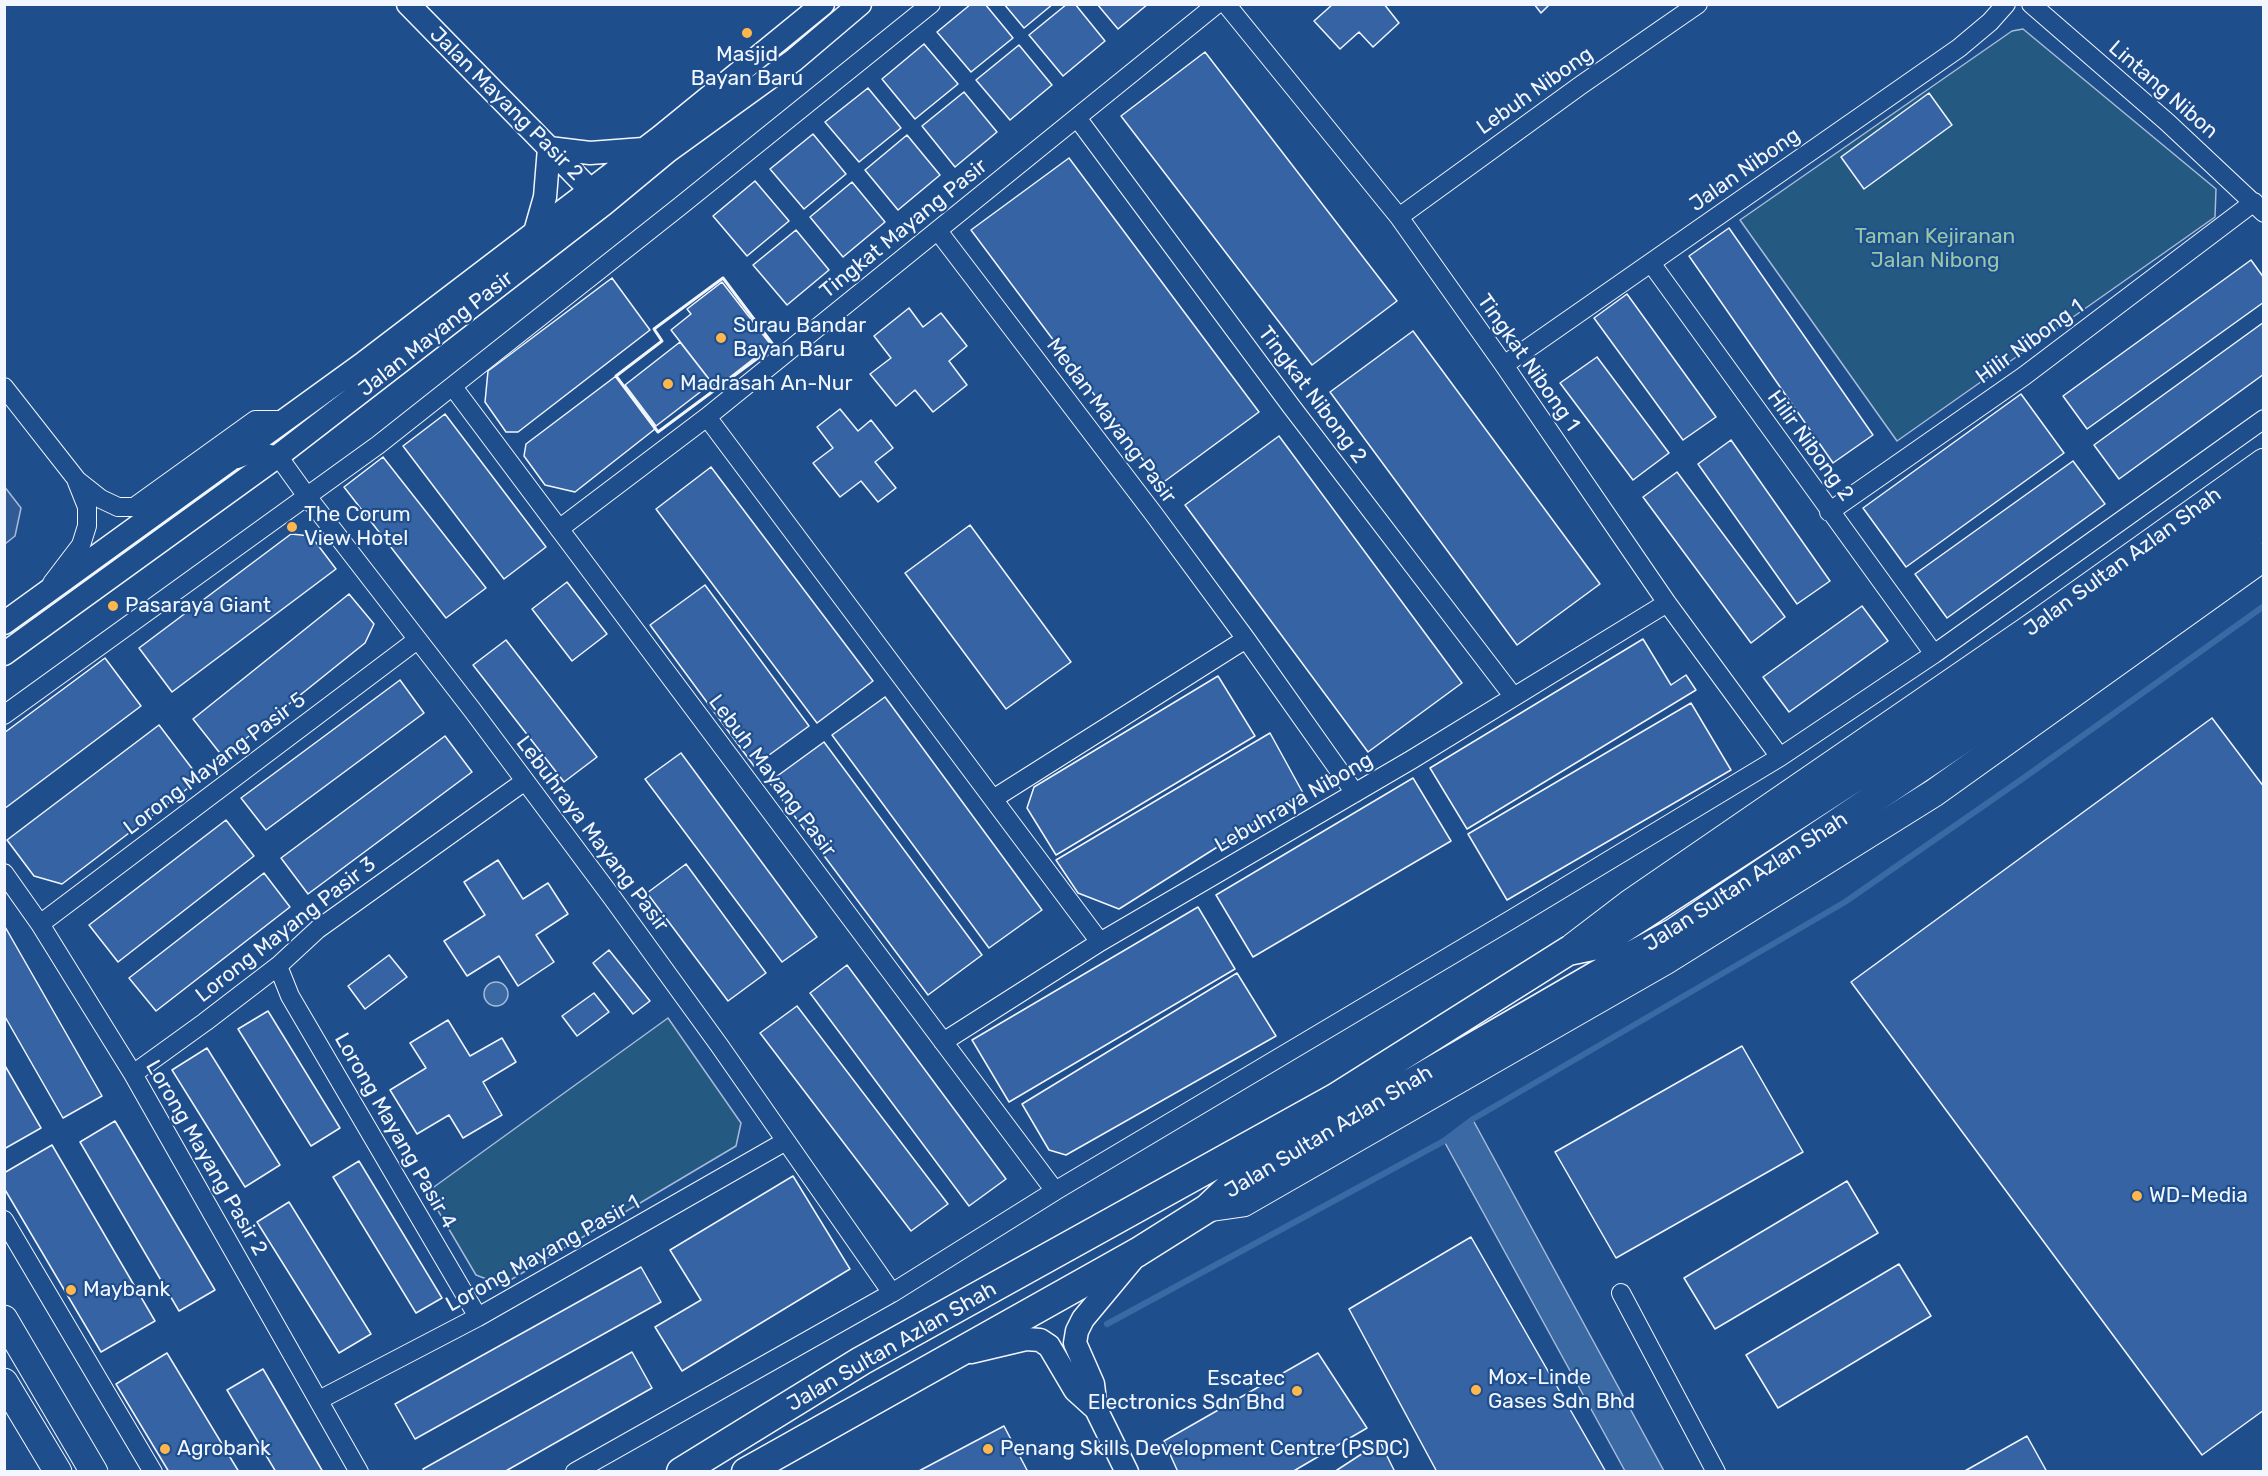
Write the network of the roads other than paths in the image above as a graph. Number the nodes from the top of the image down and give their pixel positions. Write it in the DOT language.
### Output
graph roads {
  1 [pos="408,4"];
  2 [pos="823,4"];
  3 [pos="860,4"];
  4 [pos="931,4"];
  5 [pos="1217,4"];
  6 [pos="1226,4"];
  7 [pos="1698,4"];
  8 [pos="2006,4"];
  9 [pos="2031,4"];
  10 [pos="1078,119"];
  11 [pos="549,148"];
  12 [pos="644,149"];
  13 [pos="597,197"];
  14 [pos="2259,207"];
  15 [pos="1398,217"];
  16 [pos="938,231"];
  17 [pos="536,232"];
  18 [pos="1651,263"];
  19 [pos="1504,365"];
  20 [pos="4,387"];
  21 [pos="453,387"];
  22 [pos="305,406"];
  23 [pos="707,417"];
  24 [pos="2264,419"];
  25 [pos="286,420"];
  26 [pos="278,456"];
  27 [pos="2264,462"];
  28 [pos="224,464"];
  29 [pos="77,480"];
  30 [pos="2264,493"];
  31 [pos="306,495"];
  32 [pos="1829,512"];
  33 [pos="2264,525"];
  34 [pos="559,529"];
  35 [pos="2264,557"];
  36 [pos="44,594"];
  37 [pos="1667,603"];
  38 [pos="4,623"];
  39 [pos="1246,639"];
  40 [pos="417,640"];
  41 [pos="4,654"];
  42 [pos="1934,654"];
  43 [pos="1513,696"];
  44 [pos="4,715"];
  45 [pos="1780,757"];
  46 [pos="1883,776"];
  47 [pos="525,781"];
  48 [pos="1355,793"];
  49 [pos="993,799"];
  50 [pos="4,873"];
  51 [pos="40,924"];
  52 [pos="1100,942"];
  53 [pos="1568,951"];
  54 [pos="278,966"];
  55 [pos="943,1042"];
  56 [pos="133,1074"];
  57 [pos="786,1141"];
  58 [pos="1055,1191"];
  59 [pos="1208,1208"];
  60 [pos="4,1220"];
  61 [pos="1138,1252"];
  62 [pos="891,1293"];
  63 [pos="1621,1293"];
  64 [pos="478,1317"];
  65 [pos="4,1319"];
  66 [pos="950,1357"];
  67 [pos="4,1382"];
  68 [pos="319,1400"];
  69 [pos="1096,1409"];
  70 [pos="58,1472"];
  71 [pos="94,1472"];
  72 [pos="153,1472"];
  73 [pos="359,1472"];
  74 [pos="575,1472"];
  75 [pos="681,1472"];
  76 [pos="746,1472"];
  77 [pos="1127,1472"];
  78 [pos="1716,1472"];
  1 -- 11 [label="street, Jalan Mayang Pasir 2"];
  2 -- 12 [label="street, Jalan Mayang Pasir"];
  3 -- 13 [label="street, Jalan Mayang Pasir"];
  4 -- 21 [label="street"];
  5 -- 10 [label="street, Tingkat Mayang Pasir"];
  6 -- 15 [label="street, Tingkat Nibong 1"];
  7 -- 15 [label="street, Lebuh Nibong"];
  8 -- 18 [label="street, Jalan Nibong"];
  9 -- 14 [label="street, Lintang Nibon"];
  10 -- 16 [label="street, Tingkat Mayang Pasir"];
  10 -- 43 [label="street, Tingkat Nibong 2"];
  11 -- 12 [label="street"];
  11 -- 13 [label="street, Jalan Mayang Pasir 2"];
  11 -- 17 [label="street"];
  12 -- 13 [label="street, Jalan Mayang Pasir"];
  13 -- 17 [label="street, Jalan Mayang Pasir"];
  13 -- 26 [label="street, Jalan Mayang Pasir"];
  14 -- 32 [label="street, Hilir Nibong 1"];
  15 -- 19 [label="street, Tingkat Nibong 1"];
  16 -- 23 [label="street, Tingkat Mayang Pasir"];
  16 -- 39 [label="street, Medan Mayang Pasir"];
  17 -- 22 [label="street, Jalan Mayang Pasir"];
  18 -- 19 [label="street, Jalan Nibong"];
  18 -- 32 [label="street, Hilir Nibong 2"];
  19 -- 37 [label="street, Tingkat Nibong 1"];
  20 -- 29 [label="street"];
  21 -- 31 [label="street"];
  21 -- 34 [label="street, Lebuh Mayang Pasir"];
  22 -- 25 [label="street, Jalan Mayang Pasir"];
  22 -- 26 [label="street"];
  23 -- 34 [label="street, Tingkat Mayang Pasir"];
  23 -- 49 [label="street"];
  24 -- 42 [label="street"];
  25 -- 28 [label="street, Jalan Mayang Pasir"];
  25 -- 29 [label="street"];
  26 -- 28 [label="street"];
  26 -- 31 [label="street, Lebuhraya Mayang Pasir"];
  26 -- 41 [label="street, Jalan Mayang Pasir"];
  27 -- 53 [label="main road, Jalan Sultan Azlan Shah"];
  28 -- 36 [label="street, Jalan Mayang Pasir"];
  29 -- 36 [label="street"];
  30 -- 46 [label="highway, Jalan Sultan Azlan Shah"];
  31 -- 40 [label="street, Lebuhraya Mayang Pasir"];
  31 -- 44 [label="street"];
  32 -- 42 [label="street, Hilir Nibong 2"];
  33 -- 46 [label="highway, Jalan Sultan Azlan Shah"];
  34 -- 55 [label="street, Lebuh Mayang Pasir"];
  35 -- 59 [label="main road, Jalan Sultan Azlan Shah"];
  36 -- 38 [label="street, Jalan Mayang Pasir"];
  37 -- 43 [label="street, Lebuhraya Nibong"];
  37 -- 45 [label="street, Tingkat Nibong 1"];
  39 -- 48 [label="street, Medan Mayang Pasir"];
  39 -- 49 [label="street"];
  40 -- 47 [label="street, Lebuhraya Mayang Pasir"];
  40 -- 51 [label="street, Lorong Mayang Pasir 5"];
  42 -- 45 [label="street"];
  43 -- 48 [label="street, Lebuhraya Nibong"];
  45 -- 58 [label="street"];
  46 -- 53 [label="highway, Jalan Sultan Azlan Shah"];
  46 -- 59 [label="highway, Jalan Sultan Azlan Shah"];
  47 -- 54 [label="street, Lorong Mayang Pasir 3"];
  47 -- 57 [label="street, Lebuhraya Mayang Pasir"];
  48 -- 52 [label="street, Lebuhraya Nibong"];
  49 -- 52 [label="street"];
  50 -- 51 [label="street, Lorong Mayang Pasir 2"];
  51 -- 56 [label="street, Lorong Mayang Pasir 2"];
  52 -- 55 [label="street, Lebuhraya Nibong"];
  53 -- 75 [label="highway, Jalan Sultan Azlan Shah"];
  54 -- 56 [label="street, Lorong Mayang Pasir 3"];
  54 -- 64 [label="street, Lorong Mayang Pasir 4"];
  55 -- 58 [label="street, Lebuh Mayang Pasir"];
  56 -- 68 [label="street, Lorong Mayang Pasir 2"];
  57 -- 62 [label="street, Lebuhraya Mayang Pasir"];
  57 -- 64 [label="street, Lorong Mayang Pasir 1"];
  58 -- 62 [label="street"];
  59 -- 61 [label="highway, Jalan Sultan Azlan Shah"];
  60 -- 72 [label="street"];
  61 -- 66 [label="highway, Jalan Sultan Azlan Shah"];
  61 -- 69 [label="street"];
  62 -- 74 [label="street"];
  63 -- 78 [label="street"];
  64 -- 68 [label="street, Lorong Mayang Pasir 1"];
  65 -- 71 [label="main road"];
  66 -- 69 [label="street"];
  66 -- 76 [label="highway, Jalan Sultan Azlan Shah"];
  67 -- 70 [label="main road"];
  68 -- 73 [label="street, Lorong Mayang Pasir 2"];
  69 -- 77 [label="street"];
}
